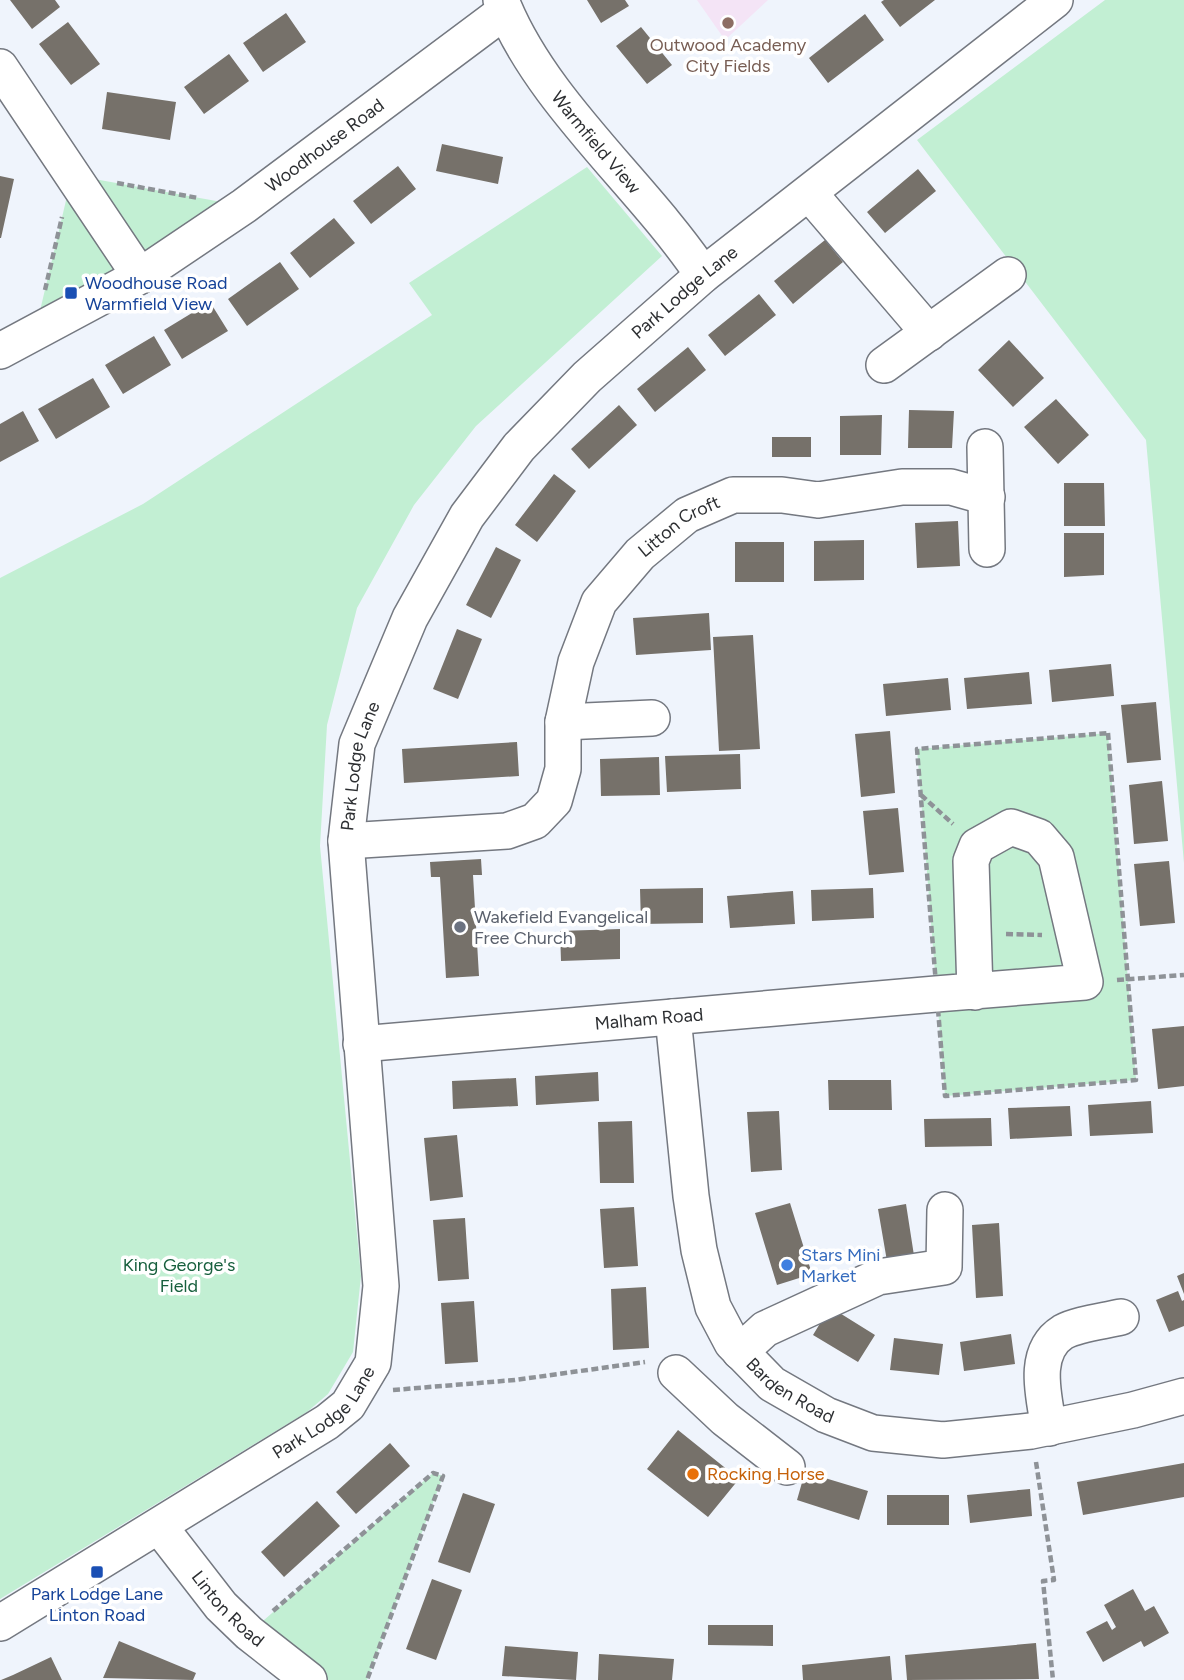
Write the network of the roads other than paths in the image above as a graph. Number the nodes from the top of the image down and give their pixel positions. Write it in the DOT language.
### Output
graph roads {
  1 [pos="1055,0"];
  2 [pos="503,6"];
  3 [pos="0,66"];
  4 [pos="809,193"];
  5 [pos="703,275"];
  6 [pos="1008,275"];
  7 [pos="140,276"];
  8 [pos="929,333"];
  9 [pos="0,351"];
  10 [pos="884,365"];
  11 [pos="985,447"];
  12 [pos="987,497"];
  13 [pos="986,549"];
  14 [pos="652,718"];
  15 [pos="563,722"];
  16 [pos="346,841"];
  17 [pos="975,992"];
  18 [pos="673,1017"];
  19 [pos="361,1044"];
  20 [pos="945,1210"];
  21 [pos="1121,1317"];
  22 [pos="740,1352"];
  23 [pos="662,1367"];
  24 [pos="767,1379"];
  25 [pos="1184,1396"];
  26 [pos="725,1419"];
  27 [pos="1040,1429"];
  28 [pos="787,1467"];
  29 [pos="159,1526"];
  30 [pos="0,1623"];
  31 [pos="309,1680"];
  1 -- 4 [label="street, Park Lodge Lane"];
  2 -- 5 [label="street, Warmfield View"];
  2 -- 7 [label="street, Woodhouse Road"];
  3 -- 7 [label="street"];
  4 -- 5 [label="street, Park Lodge Lane"];
  4 -- 8 [label="street"];
  5 -- 16 [label="street, Park Lodge Lane"];
  6 -- 8 [label="street"];
  7 -- 9 [label="street, Woodhouse Road"];
  8 -- 10 [label="street"];
  11 -- 12 [label="street"];
  12 -- 13 [label="street"];
  12 -- 15 [label="street, Litton Croft"];
  14 -- 15 [label="street"];
  15 -- 16 [label="street, Litton Croft"];
  16 -- 19 [label="street, Park Lodge Lane"];
  17 -- 17 [label="street, Malham Road"];
  17 -- 18 [label="street, Malham Road"];
  18 -- 19 [label="street, Malham Road"];
  18 -- 22 [label="street, Barden Road"];
  19 -- 29 [label="street, Park Lodge Lane"];
  20 -- 22 [label="street"];
  21 -- 27 [label="street"];
  22 -- 24 [label="street, Barden Road"];
  23 -- 26 [label="street"];
  24 -- 26 [label="street"];
  24 -- 27 [label="street, Barden Road"];
  25 -- 27 [label="street, Barden Road"];
  26 -- 28 [label="street"];
  29 -- 30 [label="street, Park Lodge Lane"];
  29 -- 31 [label="street, Linton Road"];
}
